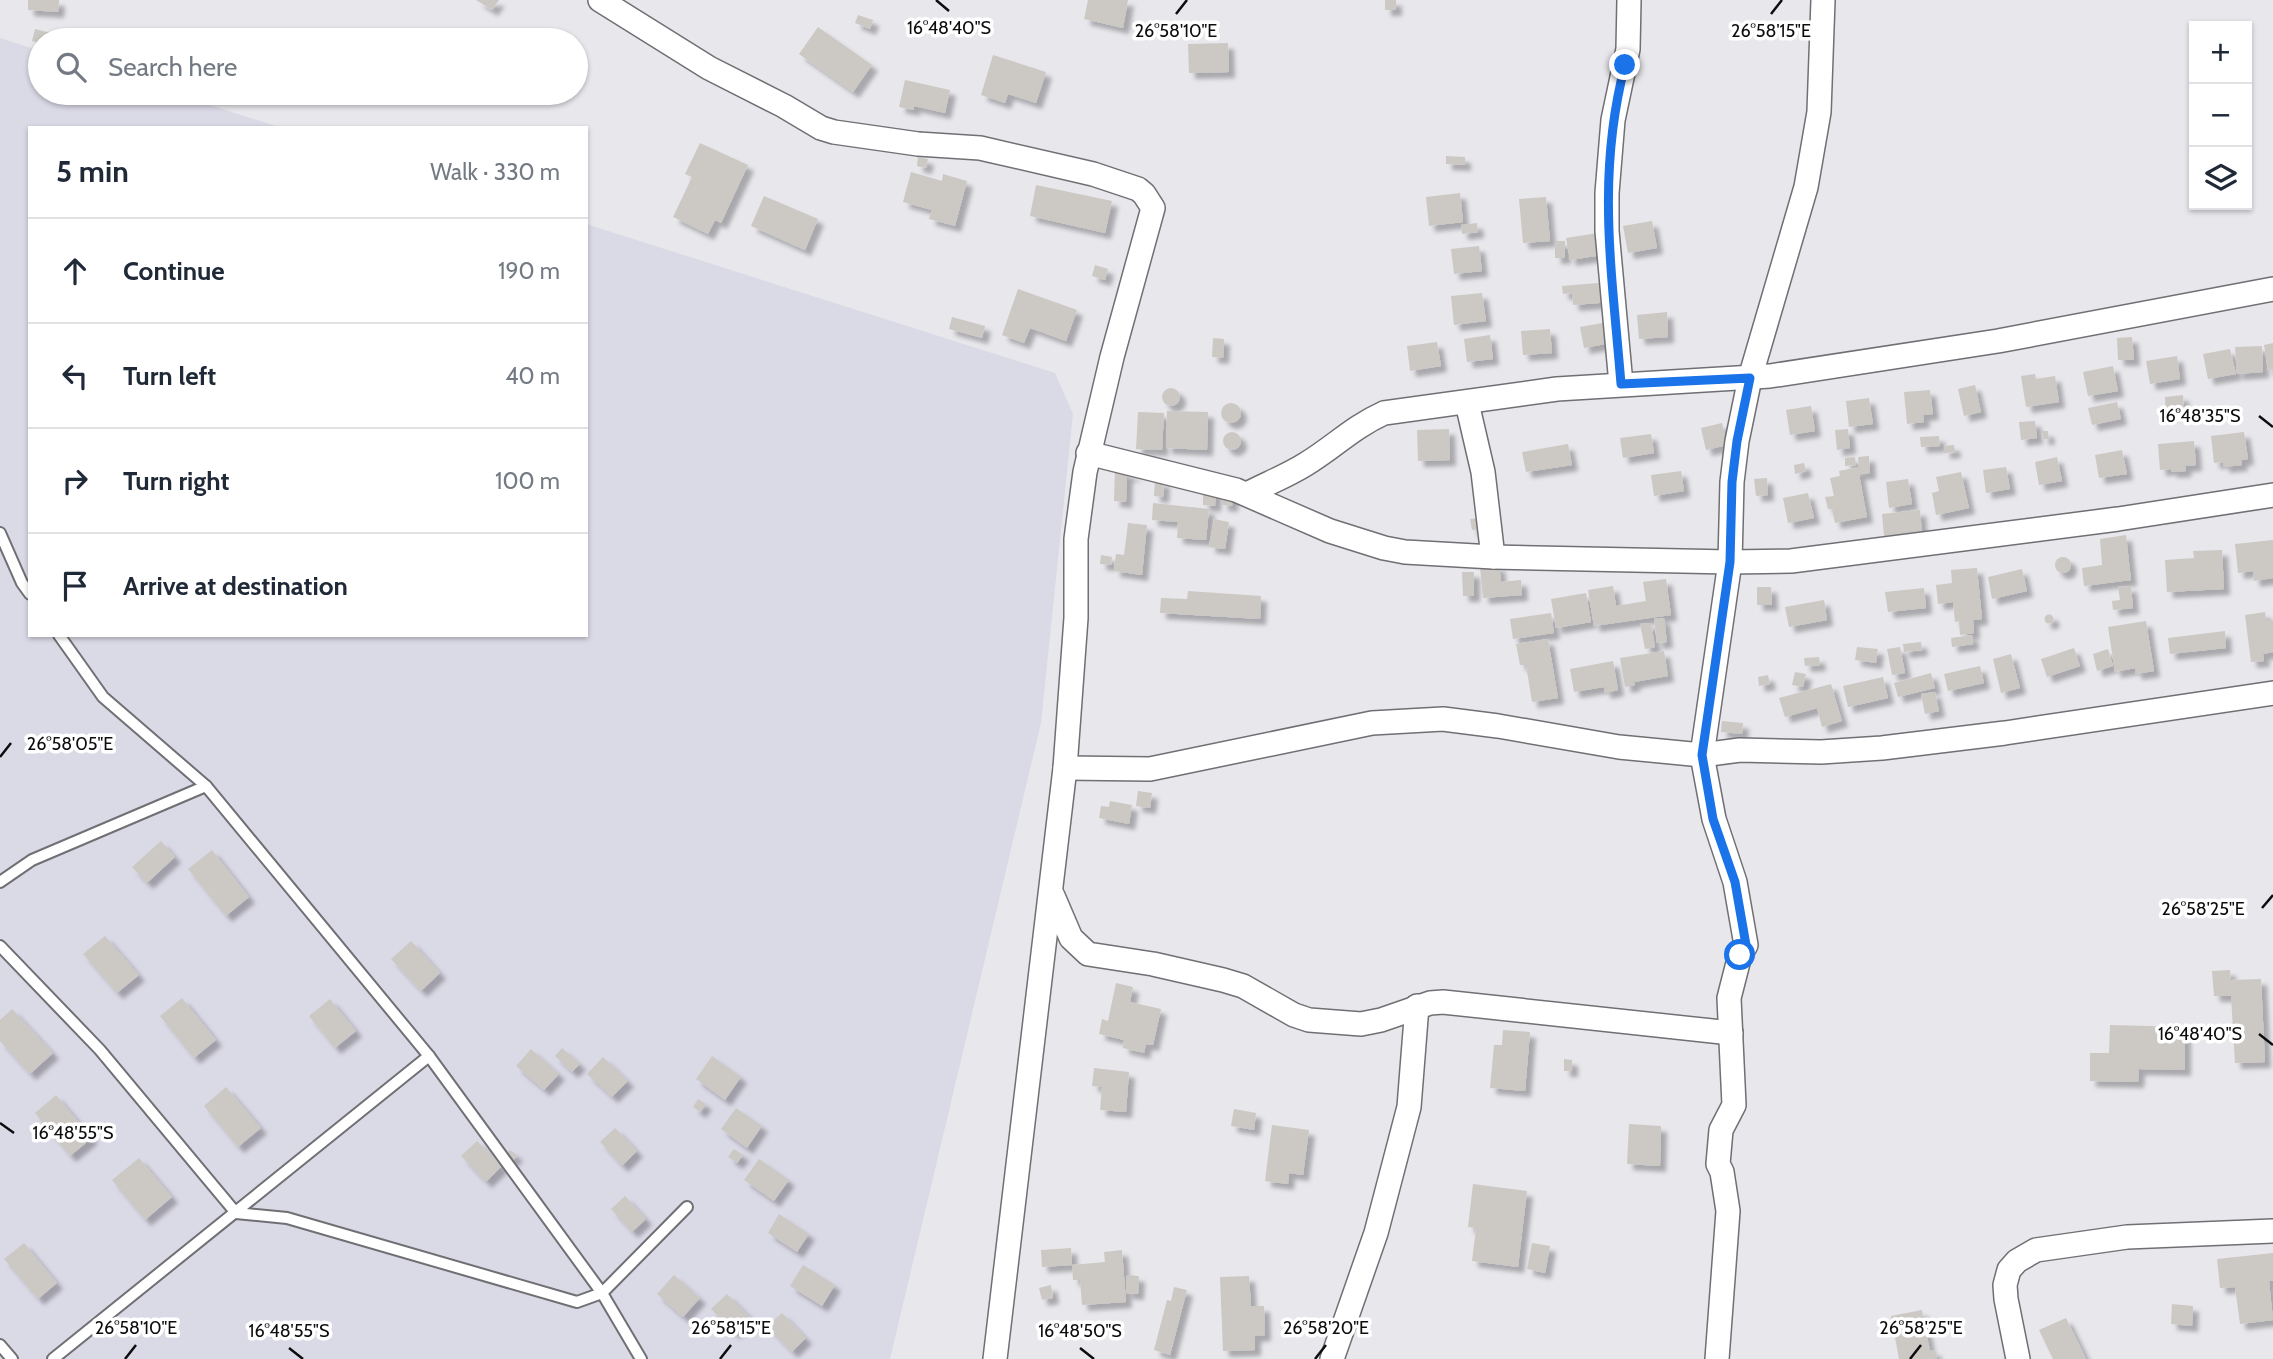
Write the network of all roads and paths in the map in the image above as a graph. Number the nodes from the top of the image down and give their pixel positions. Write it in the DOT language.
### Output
graph roads {
  1 [pos="600,0"];
  2 [pos="1629,0"];
  3 [pos="1823,0"];
  4 [pos="2273,289"];
  5 [pos="1750,378"];
  6 [pos="1621,384"];
  7 [pos="1467,403"];
  8 [pos="1088,453"];
  9 [pos="1247,494"];
  10 [pos="2273,495"];
  11 [pos="0,533"];
  12 [pos="1493,557"];
  13 [pos="1730,562"];
  14 [pos="28,591"];
  15 [pos="60,637"];
  16 [pos="2273,692"];
  17 [pos="1702,755"];
  18 [pos="1065,768"];
  19 [pos="206,786"];
  20 [pos="0,882"];
  21 [pos="1052,893"];
  22 [pos="0,946"];
  23 [pos="1417,1006"];
  24 [pos="1731,1033"];
  25 [pos="429,1056"];
  26 [pos="687,1208"];
  27 [pos="236,1213"];
  28 [pos="2273,1231"];
  29 [pos="602,1293"];
  30 [pos="0,1345"];
  31 [pos="12,1359"];
  32 [pos="53,1359"];
  33 [pos="640,1359"];
  34 [pos="995,1359"];
  35 [pos="1332,1359"];
  36 [pos="1717,1359"];
  37 [pos="2018,1359"];
  1 -- 8 [label="street"];
  2 -- 6 [label="street"];
  3 -- 5 [label="street"];
  4 -- 5 [label="street"];
  5 -- 6 [label="street"];
  5 -- 13 [label="street"];
  6 -- 7 [label="street"];
  7 -- 9 [label="street"];
  7 -- 12 [label="street"];
  8 -- 9 [label="street"];
  8 -- 18 [label="street"];
  9 -- 12 [label="street"];
  10 -- 13 [label="street"];
  11 -- 14 [label="lane"];
  12 -- 13 [label="street"];
  13 -- 17 [label="street"];
  15 -- 19 [label="lane"];
  16 -- 17 [label="street"];
  17 -- 18 [label="street"];
  17 -- 24 [label="street"];
  18 -- 21 [label="street"];
  19 -- 20 [label="lane"];
  19 -- 25 [label="lane"];
  21 -- 23 [label="street"];
  21 -- 34 [label="street"];
  22 -- 27 [label="lane"];
  23 -- 24 [label="street"];
  23 -- 35 [label="street"];
  24 -- 36 [label="street"];
  25 -- 27 [label="lane"];
  25 -- 29 [label="lane"];
  26 -- 29 [label="lane"];
  27 -- 29 [label="lane"];
  27 -- 32 [label="lane"];
  28 -- 37 [label="street"];
  29 -- 33 [label="lane"];
  30 -- 31 [label="lane"];
}
